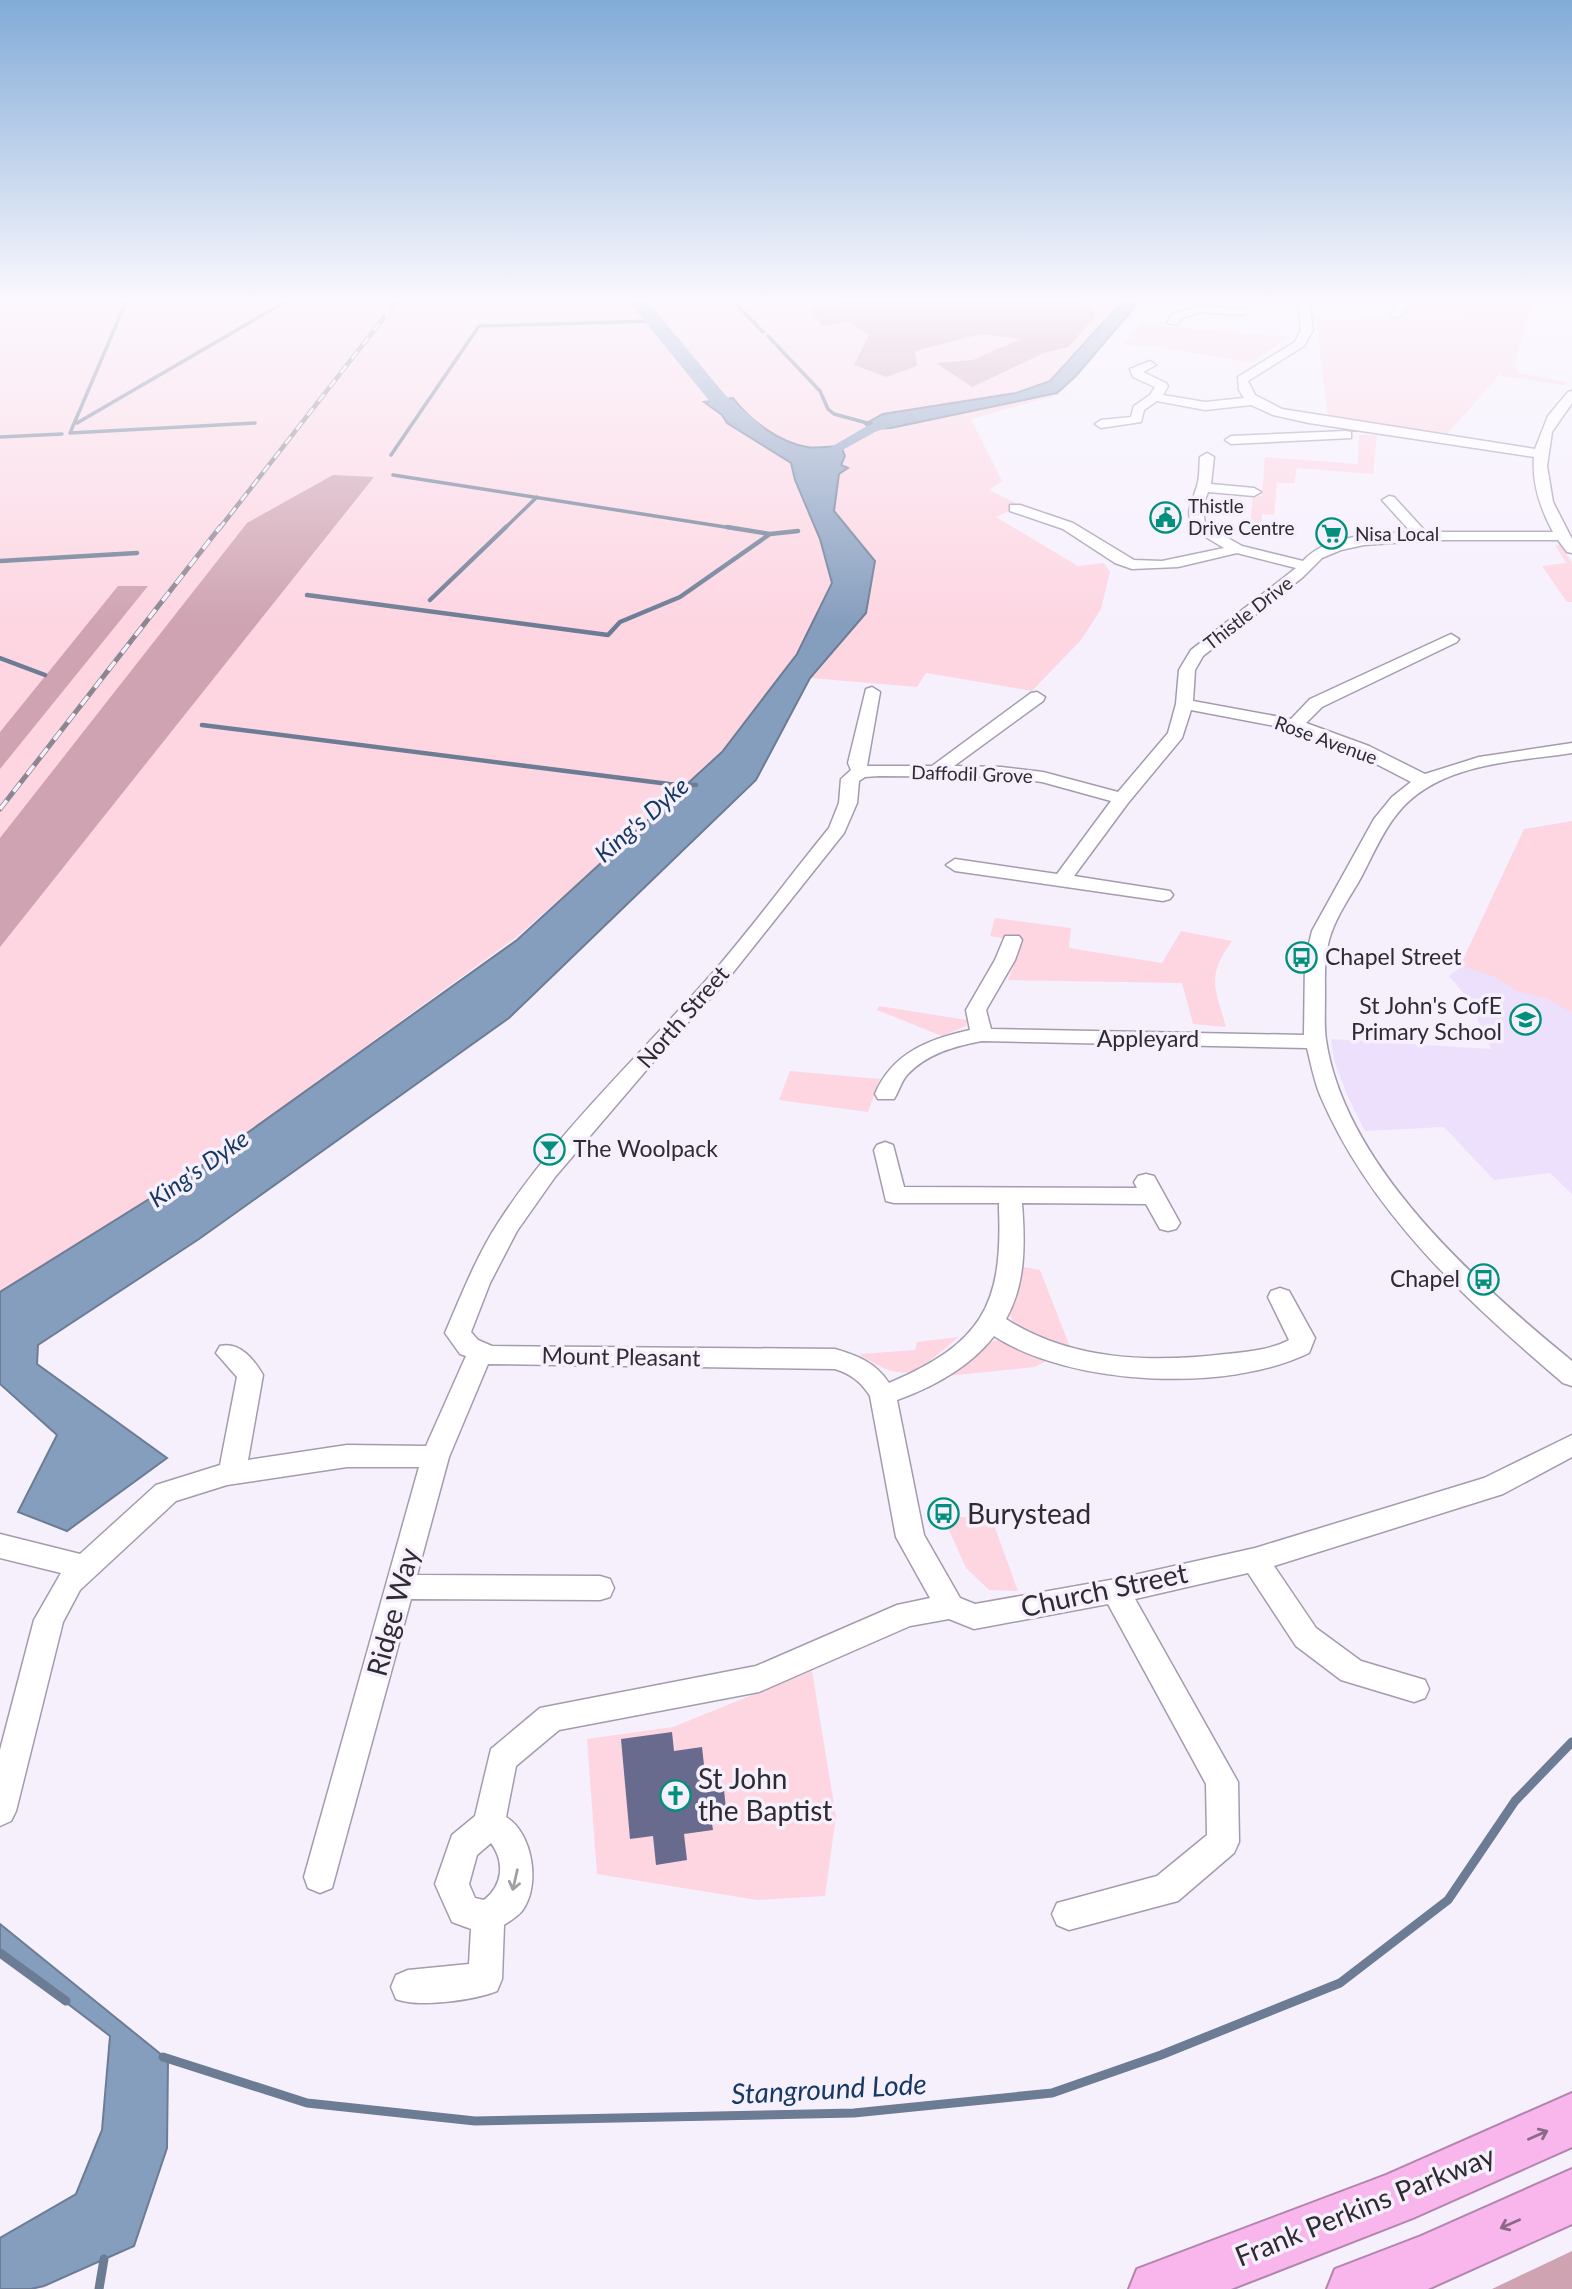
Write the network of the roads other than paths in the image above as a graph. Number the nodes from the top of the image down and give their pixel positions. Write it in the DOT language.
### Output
graph roads {
  1 [pos="1138,409"];
  2 [pos="1269,409"];
  3 [pos="1560,409"];
  4 [pos="1101,424"];
  5 [pos="1366,429"];
  6 [pos="1229,440"];
  7 [pos="1539,454"];
  8 [pos="1206,457"];
  9 [pos="1204,488"];
  10 [pos="1254,492"];
  11 [pos="1389,500"];
  12 [pos="1015,508"];
  13 [pos="1423,537"];
  14 [pos="1567,543"];
  15 [pos="1237,550"];
  16 [pos="1307,566"];
  17 [pos="1451,639"];
  18 [pos="872,692"];
  19 [pos="1037,697"];
  20 [pos="1184,704"];
  21 [pos="1295,725"];
  22 [pos="1572,748"];
  23 [pos="861,772"];
  24 [pos="935,772"];
  25 [pos="1424,780"];
  26 [pos="1122,799"];
  27 [pos="955,866"];
  28 [pos="1061,881"];
  29 [pos="1163,895"];
  30 [pos="1012,940"];
  31 [pos="982,1035"];
  32 [pos="1315,1042"];
  33 [pos="886,1094"];
  34 [pos="885,1150"];
  35 [pos="1010,1196"];
  36 [pos="1168,1223"];
  37 [pos="1280,1297"];
  38 [pos="990,1322"];
  39 [pos="470,1342"];
  40 [pos="229,1353"];
  41 [pos="1572,1377"];
  42 [pos="883,1395"];
  43 [pos="1572,1445"];
  44 [pos="435,1457"];
  45 [pos="232,1473"];
  46 [pos="0,1546"];
  47 [pos="1255,1560"];
  48 [pos="85,1567"];
  49 [pos="400,1587"];
  50 [pos="600,1588"];
  51 [pos="1116,1591"];
  52 [pos="950,1607"];
  53 [pos="1414,1689"];
  54 [pos="0,1811"];
  55 [pos="489,1824"];
  56 [pos="320,1877"];
  57 [pos="1069,1914"];
  58 [pos="488,1917"];
  59 [pos="408,1987"];
  60 [pos="1572,2120"];
  61 [pos="1572,2196"];
  62 [pos="1157,2289"];
  63 [pos="1354,2289"];
  1 -- 4 [label="street"];
  2 -- 5 [label="street"];
  3 -- 7 [label="street"];
  5 -- 6 [label="street"];
  5 -- 7 [label="street"];
  7 -- 14 [label="street"];
  8 -- 9 [label="street"];
  9 -- 10 [label="street"];
  9 -- 15 [label="street"];
  11 -- 13 [label="street"];
  12 -- 15 [label="street"];
  13 -- 14 [label="street, Thistle Drive"];
  13 -- 16 [label="street, Thistle Drive"];
  15 -- 16 [label="street"];
  16 -- 20 [label="street, Thistle Drive"];
  17 -- 21 [label="street"];
  18 -- 23 [label="street, North Street"];
  19 -- 24 [label="street"];
  20 -- 21 [label="street, Rose Avenue"];
  20 -- 26 [label="street, Thistle Drive"];
  21 -- 25 [label="street, Rose Avenue"];
  22 -- 25 [label="street"];
  23 -- 24 [label="street, Daffodil Grove"];
  23 -- 39 [label="street, North Street"];
  24 -- 26 [label="street, Daffodil Grove"];
  25 -- 32 [label="street"];
  26 -- 28 [label="street, Thistle Drive"];
  27 -- 28 [label="street"];
  28 -- 29 [label="street"];
  30 -- 31 [label="street"];
  31 -- 32 [label="street, Appleyard"];
  31 -- 33 [label="street, Appleyard"];
  32 -- 41 [label="street"];
  34 -- 35 [label="street"];
  35 -- 36 [label="street"];
  35 -- 38 [label="street"];
  37 -- 38 [label="street"];
  38 -- 42 [label="street"];
  39 -- 42 [label="street, Mount Pleasant"];
  39 -- 44 [label="street, Ridge Way"];
  40 -- 45 [label="street"];
  42 -- 52 [label="street"];
  43 -- 47 [label="street, Church Street"];
  44 -- 45 [label="street"];
  44 -- 49 [label="street, Ridge Way"];
  45 -- 48 [label="street"];
  46 -- 48 [label="street"];
  47 -- 51 [label="street, Church Street"];
  47 -- 53 [label="street"];
  48 -- 54 [label="street"];
  49 -- 50 [label="street"];
  49 -- 56 [label="street, Ridge Way"];
  51 -- 52 [label="street, Church Street"];
  51 -- 57 [label="street"];
  52 -- 55 [label="street"];
  55 -- 58 [label="street, one-way"];
  55 -- 58 [label="street"];
  58 -- 59 [label="street"];
  62 -- 60 [label="highway, Frank Perkins Parkway, one-way"];
  61 -- 63 [label="highway, one-way"];
}
